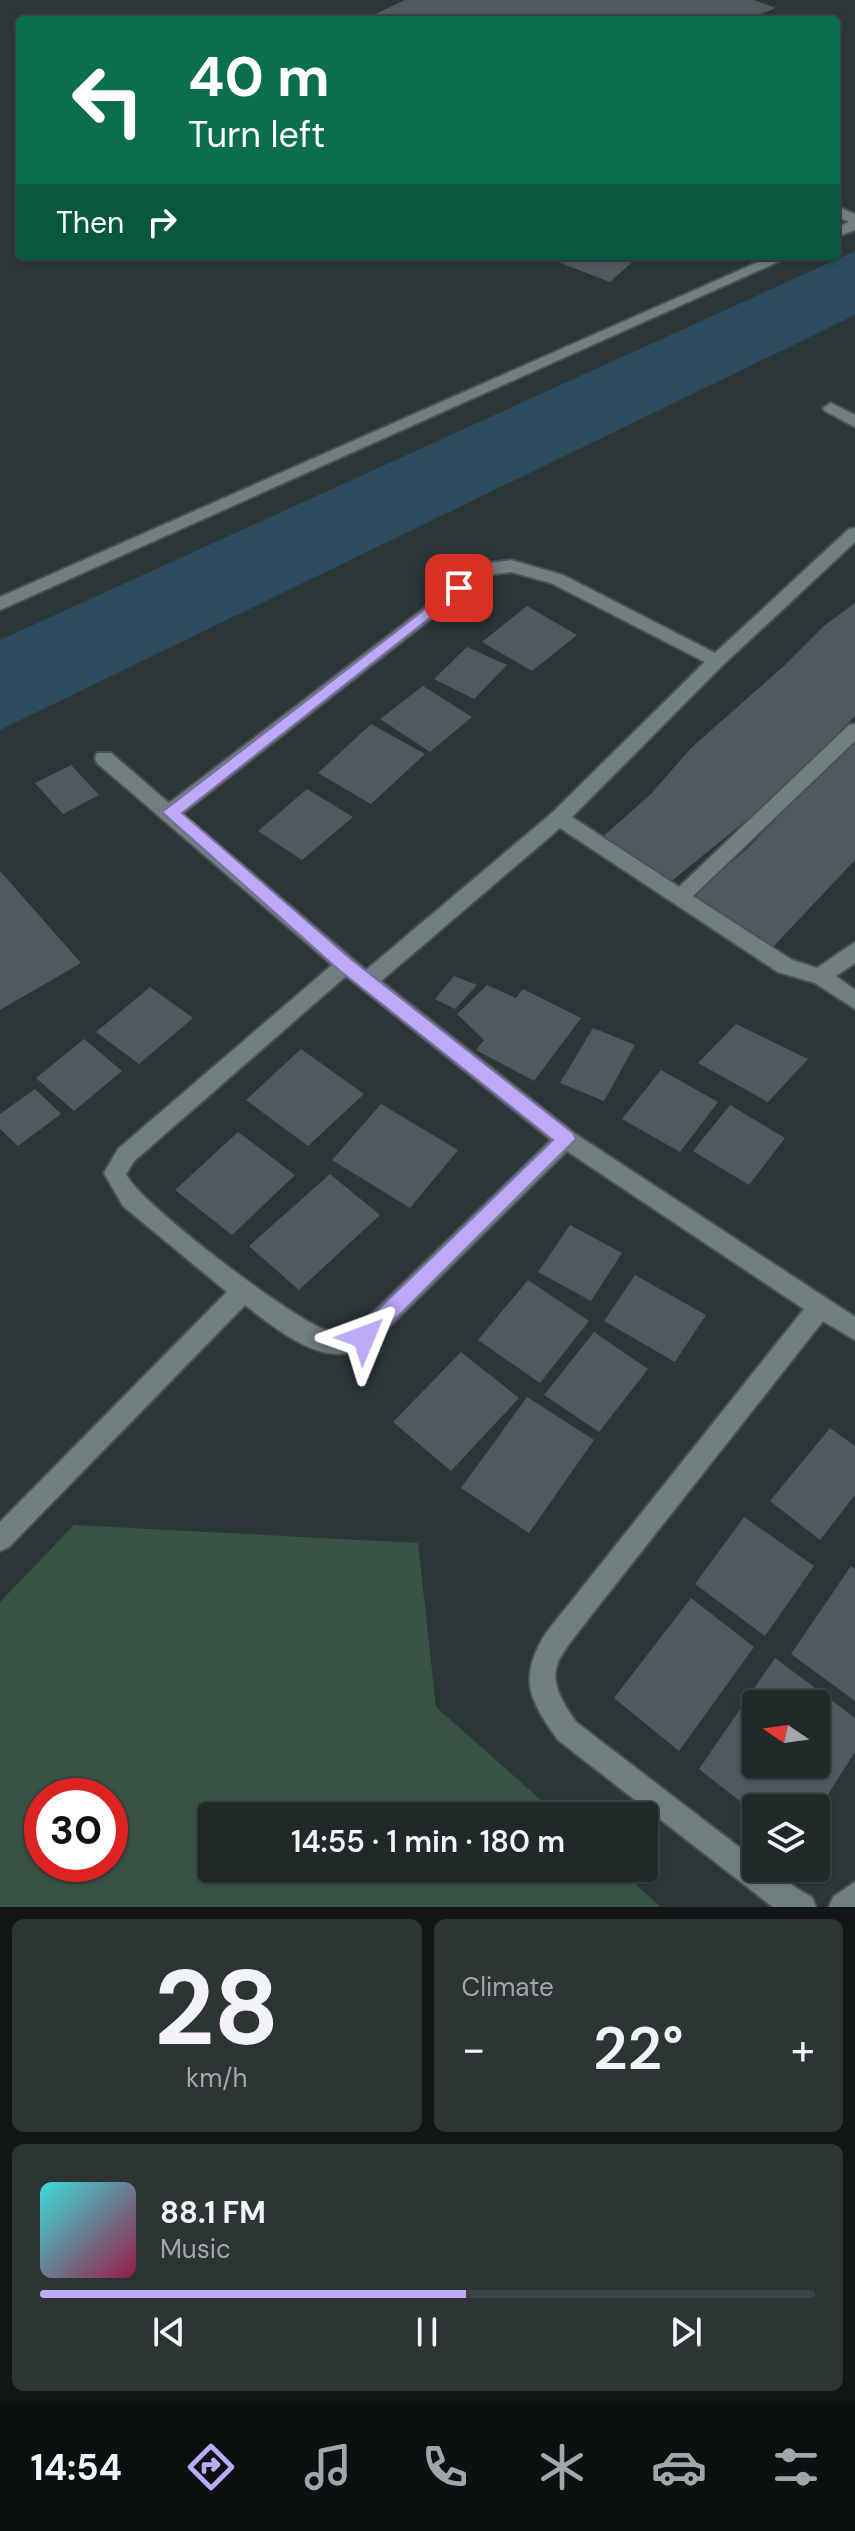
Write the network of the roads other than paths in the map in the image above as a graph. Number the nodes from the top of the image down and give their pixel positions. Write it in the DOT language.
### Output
graph roads {
  1 [pos="775,260"];
  2 [pos="831,408"];
  3 [pos="855,422"];
  4 [pos="855,533"];
  5 [pos="0,604"];
  6 [pos="717,661"];
  7 [pos="855,730"];
  8 [pos="104,758"];
  9 [pos="171,812"];
  10 [pos="559,818"];
  11 [pos="680,897"];
  12 [pos="855,950"];
  13 [pos="346,965"];
  14 [pos="820,976"];
  15 [pos="367,981"];
  16 [pos="855,1001"];
  17 [pos="566,1139"];
  18 [pos="242,1292"];
  19 [pos="820,1307"];
  20 [pos="855,1330"];
  21 [pos="0,1539"];
  22 [pos="855,1896"];
  23 [pos="802,1907"];
  24 [pos="843,1907"];
  1 -- 5 [label="street"];
  2 -- 3 [label="street"];
  4 -- 6 [label="street"];
  6 -- 9 [label="street"];
  6 -- 10 [label="street"];
  7 -- 11 [label="street"];
  8 -- 9 [label="street"];
  9 -- 13 [label="street"];
  10 -- 11 [label="street"];
  10 -- 15 [label="street"];
  11 -- 14 [label="street"];
  12 -- 14 [label="street"];
  13 -- 15 [label="street"];
  13 -- 18 [label="street"];
  14 -- 16 [label="street"];
  15 -- 17 [label="street"];
  17 -- 18 [label="street"];
  17 -- 19 [label="street"];
  18 -- 21 [label="street"];
  19 -- 20 [label="street"];
  19 -- 23 [label="street"];
  22 -- 24 [label="street"];
}
